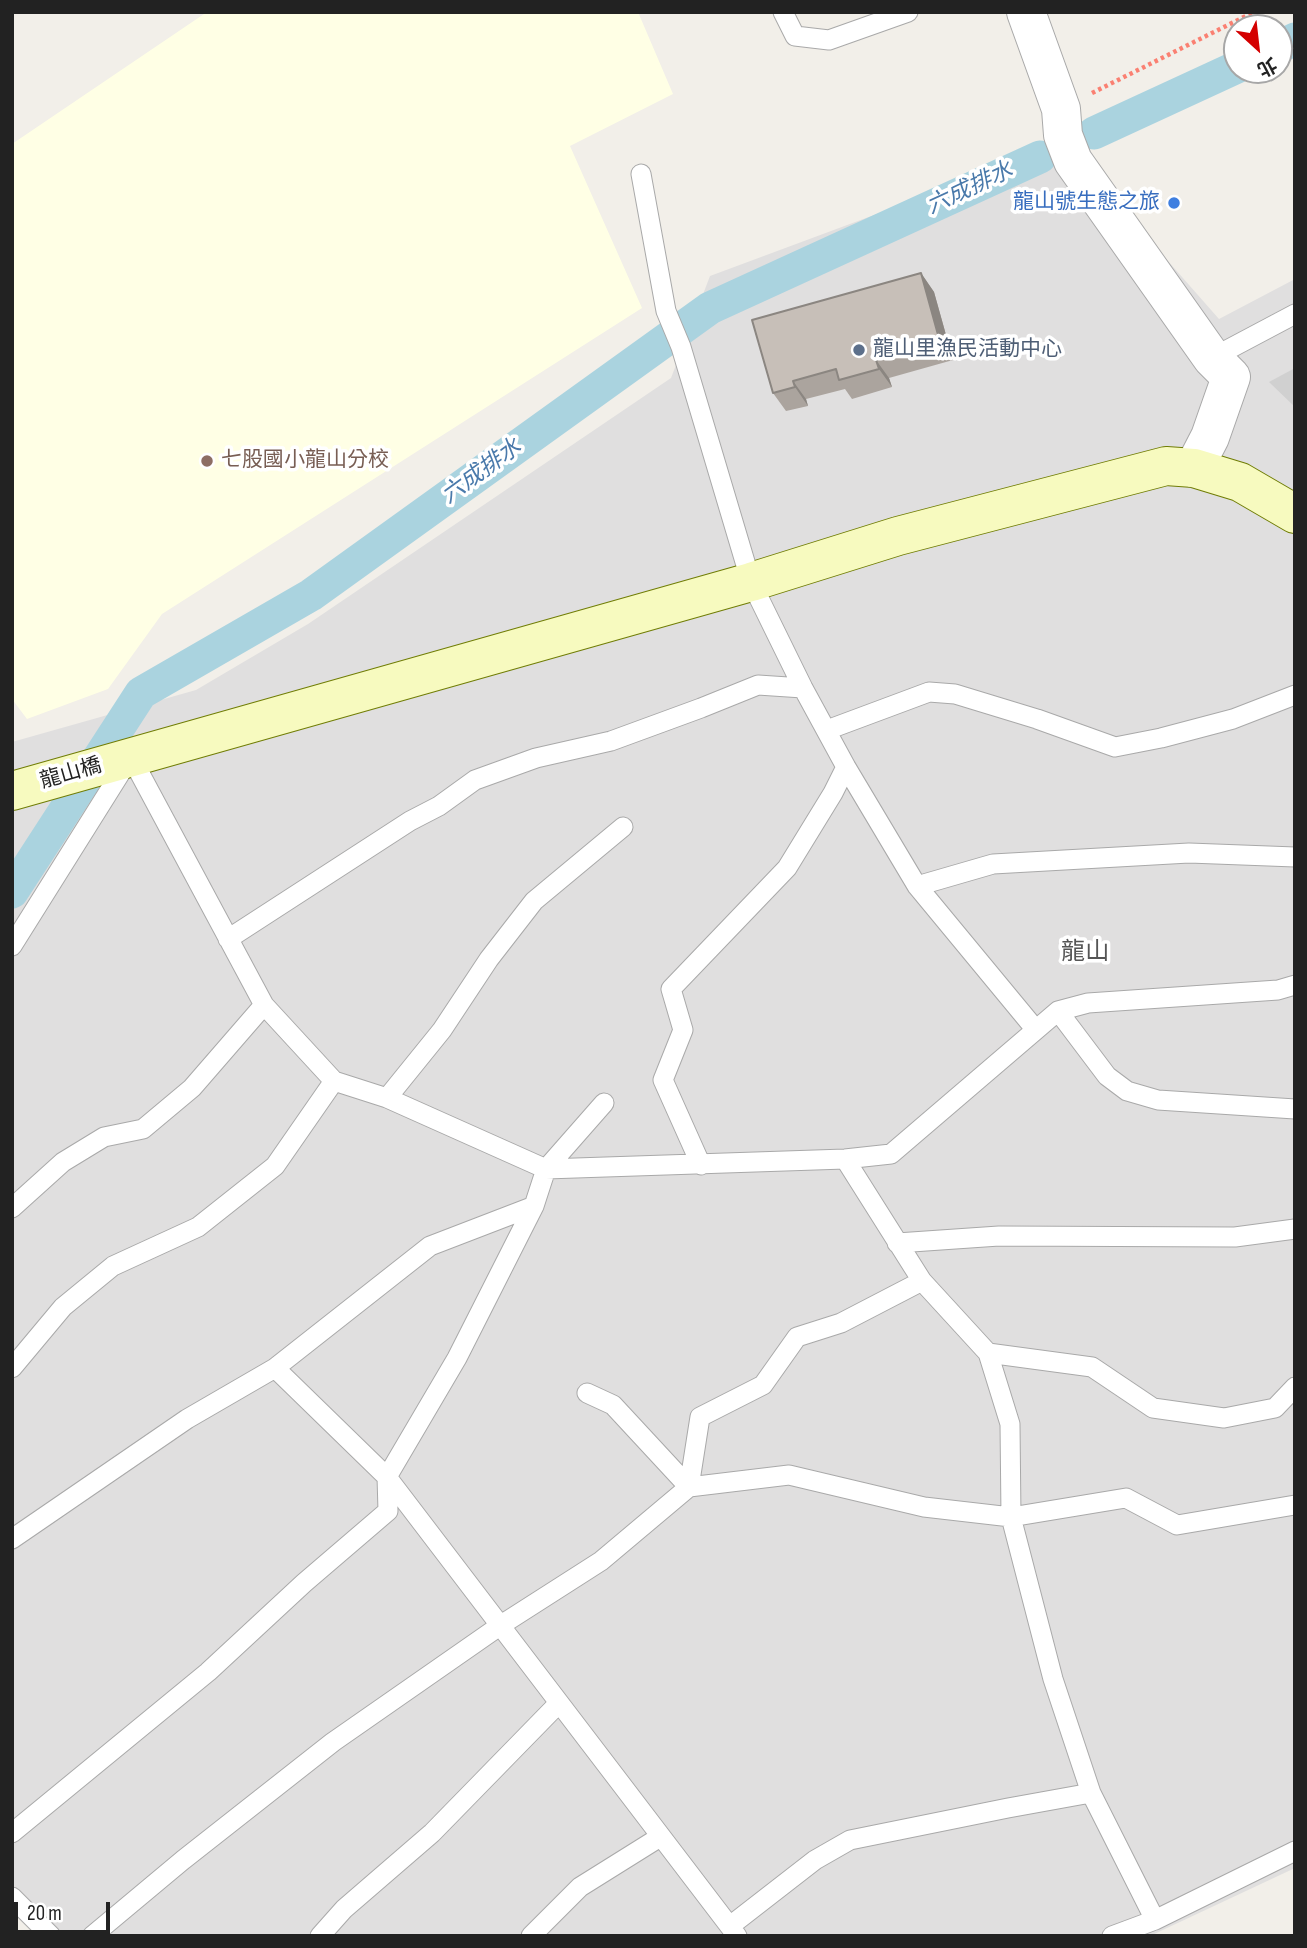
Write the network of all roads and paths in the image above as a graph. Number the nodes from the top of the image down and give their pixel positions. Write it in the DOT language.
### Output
graph roads {
  1 [pos="783,12"];
  2 [pos="908,12"];
  3 [pos="1026,12"];
  4 [pos="1254,12"];
  5 [pos="1061,109"];
  6 [pos="640,174"];
  7 [pos="1295,314"];
  8 [pos="1212,358"];
  9 [pos="1194,468"];
  10 [pos="1295,514"];
  11 [pos="751,582"];
  12 [pos="803,688"];
  13 [pos="1295,695"];
  14 [pos="827,730"];
  15 [pos="131,757"];
  16 [pos="846,767"];
  17 [pos="12,791"];
  18 [pos="623,827"];
  19 [pos="1295,857"];
  20 [pos="917,886"];
  21 [pos="228,939"];
  22 [pos="12,946"];
  23 [pos="1295,985"];
  24 [pos="264,1005"];
  25 [pos="1058,1011"];
  26 [pos="1035,1030"];
  27 [pos="334,1081"];
  28 [pos="387,1098"];
  29 [pos="604,1103"];
  30 [pos="1295,1110"];
  31 [pos="845,1160"];
  32 [pos="701,1165"];
  33 [pos="546,1169"];
  34 [pos="534,1206"];
  35 [pos="12,1208"];
  36 [pos="1295,1229"];
  37 [pos="897,1242"];
  38 [pos="922,1281"];
  39 [pos="988,1353"];
  40 [pos="12,1368"];
  41 [pos="275,1368"];
  42 [pos="1295,1387"];
  43 [pos="587,1393"];
  44 [pos="387,1477"];
  45 [pos="689,1487"];
  46 [pos="1295,1505"];
  47 [pos="1010,1517"];
  48 [pos="12,1539"];
  49 [pos="501,1625"];
  50 [pos="559,1703"];
  51 [pos="1091,1793"];
  52 [pos="12,1833"];
  53 [pos="660,1837"];
  54 [pos="1295,1851"];
  55 [pos="12,1897"];
  56 [pos="1155,1920"];
  57 [pos="733,1931"];
  58 [pos="51,1936"];
  59 [pos="92,1936"];
  60 [pos="320,1936"];
  61 [pos="531,1936"];
  62 [pos="1112,1936"];
  1 -- 2 [label="lane"];
  3 -- 5 [label="street"];
  4 -- 5 [label="path"];
  5 -- 8 [label="street"];
  6 -- 11 [label="lane"];
  7 -- 8 [label="lane"];
  8 -- 9 [label="street"];
  9 -- 10 [label="main road, 龍山橋"];
  9 -- 11 [label="main road, 龍山橋"];
  11 -- 12 [label="lane"];
  11 -- 15 [label="main road, 龍山橋"];
  12 -- 14 [label="lane"];
  12 -- 21 [label="lane"];
  13 -- 14 [label="lane"];
  14 -- 16 [label="lane"];
  15 -- 17 [label="main road, 龍山橋"];
  15 -- 21 [label="lane"];
  15 -- 22 [label="lane"];
  16 -- 20 [label="lane"];
  16 -- 32 [label="lane"];
  18 -- 28 [label="lane"];
  19 -- 20 [label="lane"];
  20 -- 26 [label="lane"];
  21 -- 24 [label="lane"];
  23 -- 25 [label="lane"];
  24 -- 27 [label="lane"];
  24 -- 35 [label="lane"];
  25 -- 26 [label="lane"];
  25 -- 30 [label="lane"];
  26 -- 31 [label="lane"];
  27 -- 28 [label="lane"];
  27 -- 40 [label="lane"];
  28 -- 33 [label="lane"];
  29 -- 33 [label="lane"];
  31 -- 32 [label="lane"];
  31 -- 37 [label="lane"];
  32 -- 33 [label="lane"];
  33 -- 34 [label="lane"];
  34 -- 41 [label="lane"];
  34 -- 44 [label="lane"];
  36 -- 37 [label="lane"];
  37 -- 38 [label="lane"];
  38 -- 39 [label="lane"];
  38 -- 45 [label="lane"];
  39 -- 42 [label="lane"];
  39 -- 47 [label="lane"];
  41 -- 44 [label="lane"];
  41 -- 48 [label="lane"];
  43 -- 45 [label="lane"];
  44 -- 49 [label="lane"];
  44 -- 52 [label="lane"];
  45 -- 47 [label="lane"];
  45 -- 49 [label="lane"];
  46 -- 47 [label="lane"];
  47 -- 51 [label="lane"];
  49 -- 50 [label="lane"];
  49 -- 59 [label="lane"];
  50 -- 53 [label="lane"];
  50 -- 60 [label="lane"];
  51 -- 56 [label="lane"];
  51 -- 57 [label="lane"];
  53 -- 57 [label="lane"];
  53 -- 61 [label="lane"];
  54 -- 56 [label="lane"];
  55 -- 58 [label="lane"];
  56 -- 62 [label="lane"];
}
